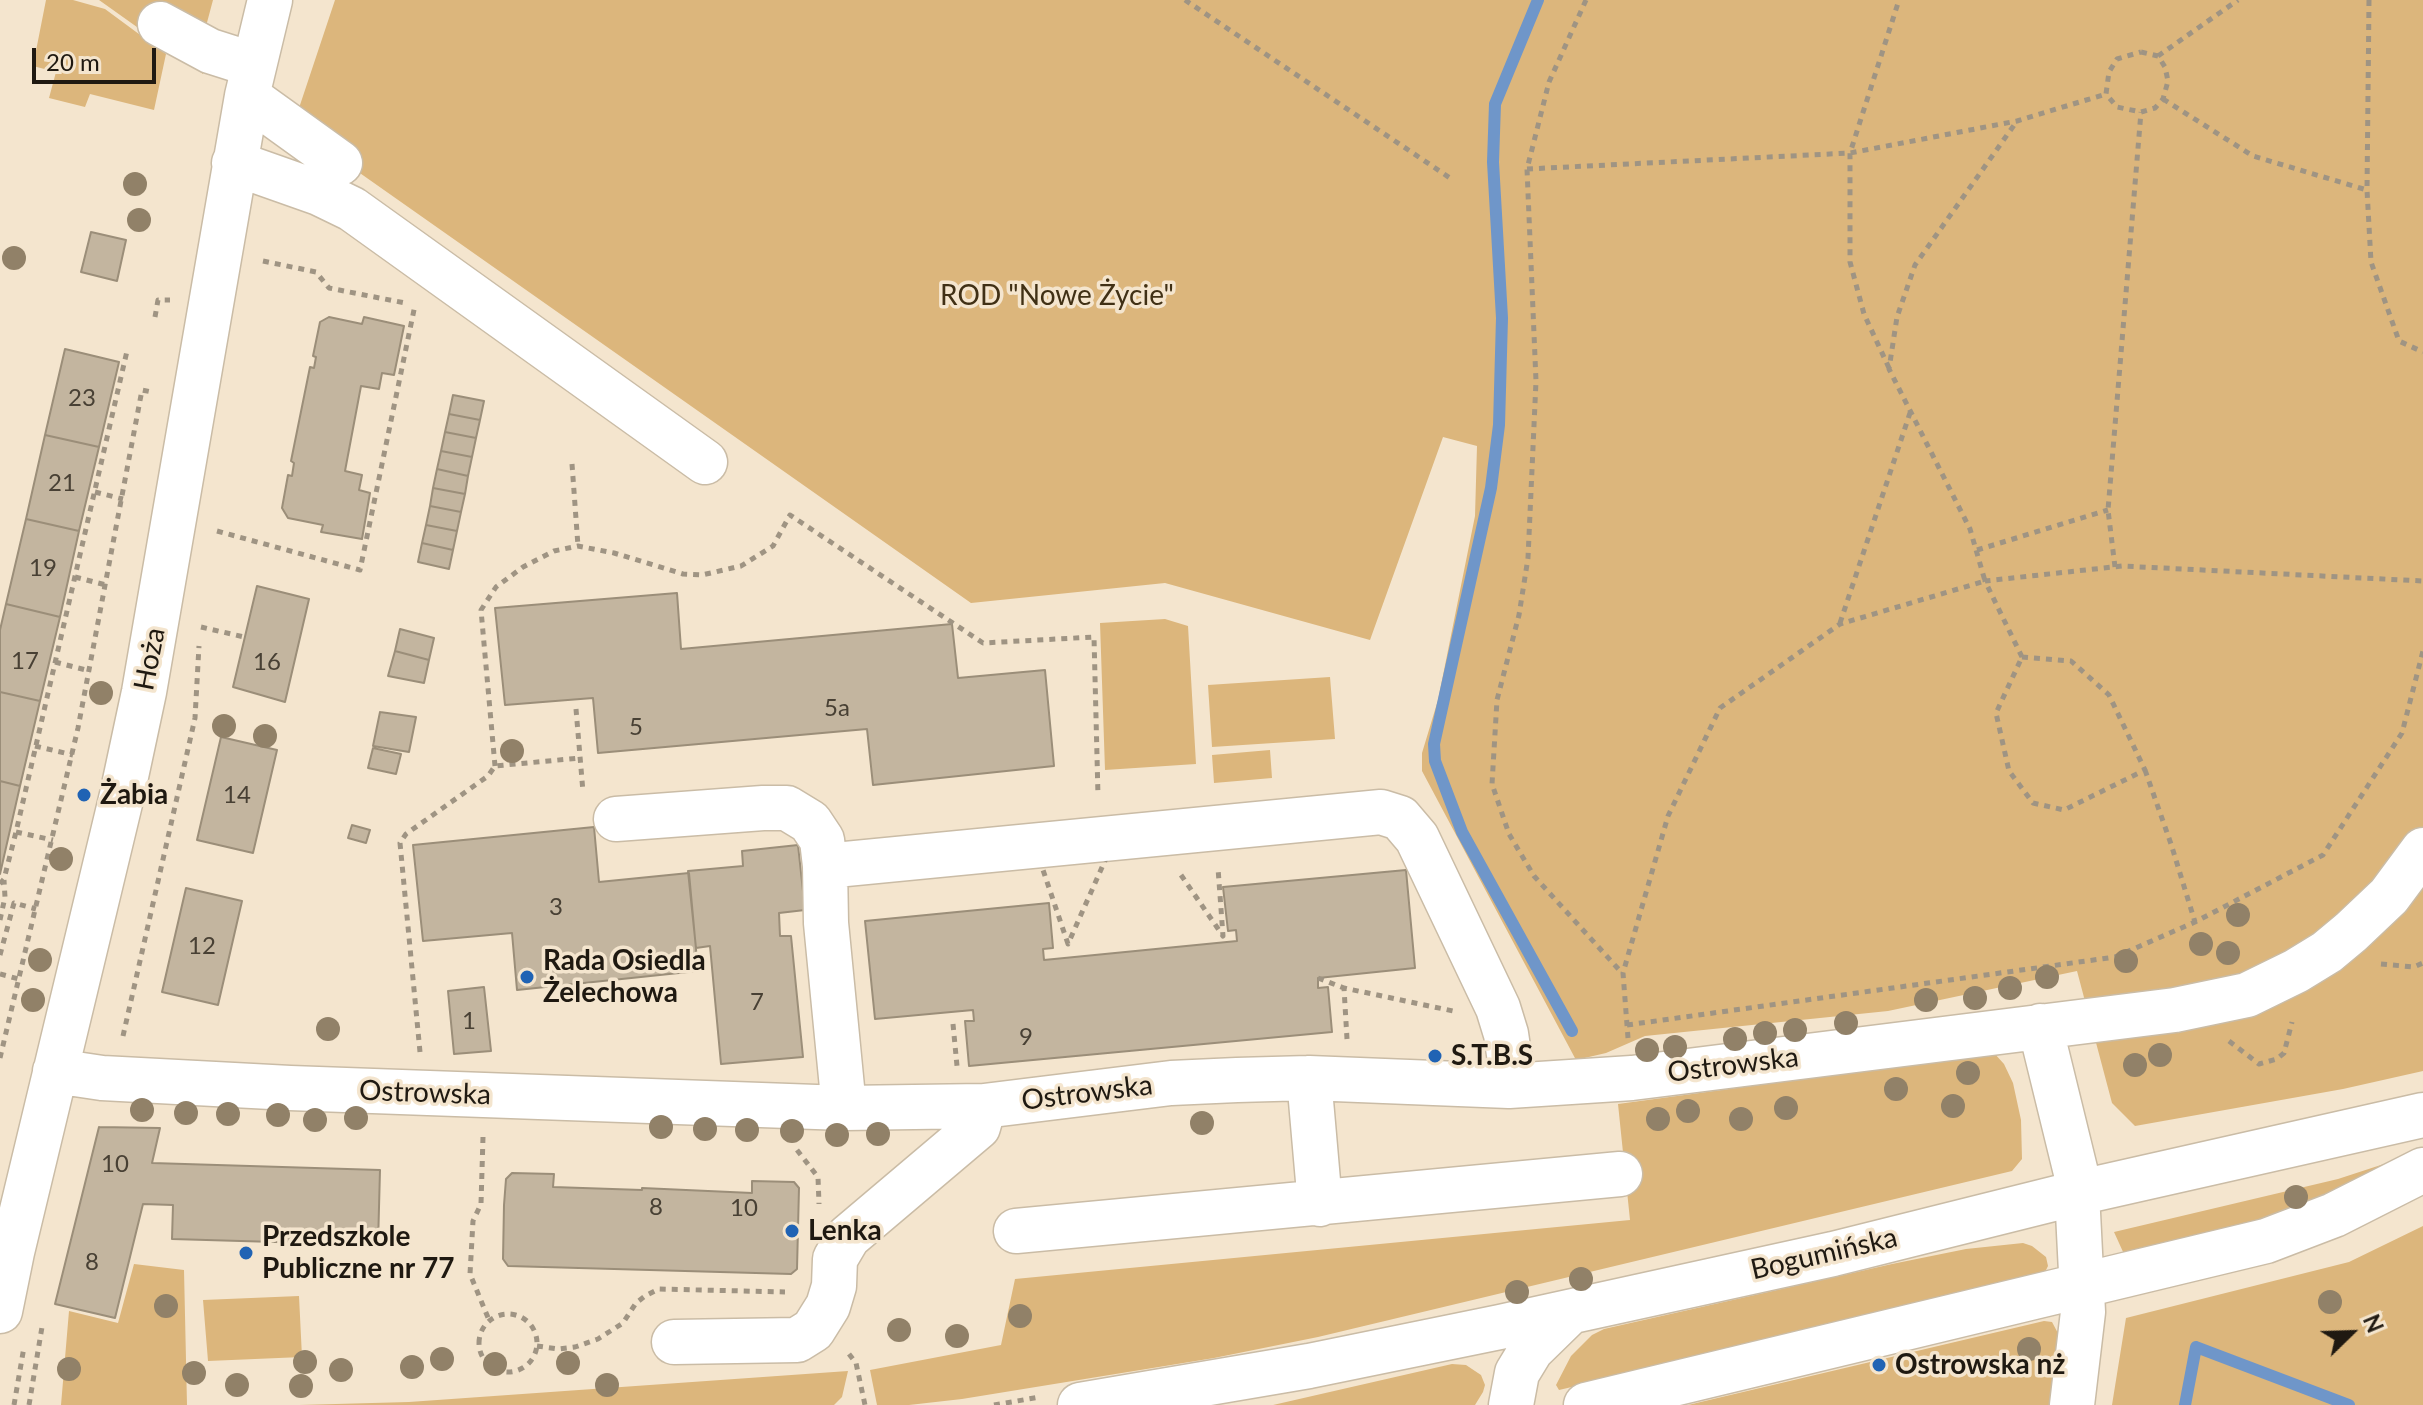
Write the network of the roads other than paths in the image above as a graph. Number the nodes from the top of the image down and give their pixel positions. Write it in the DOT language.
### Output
graph roads {
  1 [pos="270,0"];
  2 [pos="160,24"];
  3 [pos="250,80"];
  4 [pos="234,163"];
  5 [pos="340,163"];
  6 [pos="705,462"];
  7 [pos="616,819"];
  8 [pos="2423,850"];
  9 [pos="825,866"];
  10 [pos="2040,1026"];
  11 [pos="55,1071"];
  12 [pos="1330,1079"];
  13 [pos="1509,1086"];
  14 [pos="971,1093"];
  15 [pos="844,1108"];
  16 [pos="2423,1115"];
  17 [pos="2423,1170"];
  18 [pos="1620,1174"];
  19 [pos="2077,1193"];
  20 [pos="12,1196"];
  21 [pos="1320,1204"];
  22 [pos="1016,1231"];
  23 [pos="2083,1287"];
  24 [pos="0,1311"];
  25 [pos="1570,1312"];
  26 [pos="674,1342"];
  27 [pos="1080,1405"];
  28 [pos="1511,1405"];
  29 [pos="1586,1405"];
  30 [pos="2072,1405"];
  1 -- 3 [label="street, Hoża"];
  2 -- 3 [label="street"];
  3 -- 4 [label="street, Hoża"];
  3 -- 5 [label="street"];
  4 -- 6 [label="street"];
  4 -- 11 [label="street, Hoża"];
  7 -- 9 [label="street"];
  8 -- 10 [label="street, Ostrowska"];
  9 -- 13 [label="street"];
  9 -- 15 [label="street"];
  10 -- 13 [label="street, Ostrowska"];
  10 -- 19 [label="street"];
  11 -- 15 [label="street, Ostrowska"];
  11 -- 20 [label="street, Hoża"];
  12 -- 13 [label="street, Ostrowska"];
  12 -- 14 [label="street, Ostrowska"];
  12 -- 21 [label="street"];
  14 -- 15 [label="street, Ostrowska"];
  14 -- 26 [label="street, Ostrowska"];
  16 -- 19 [label="street, Bogumińska"];
  17 -- 23 [label="street"];
  18 -- 21 [label="street"];
  19 -- 23 [label="street"];
  19 -- 25 [label="street, Bogumińska"];
  20 -- 24 [label="street, Hoża"];
  21 -- 22 [label="street"];
  23 -- 29 [label="street"];
  23 -- 30 [label="street"];
  25 -- 27 [label="street, Bogumińska"];
  25 -- 28 [label="street"];
}
